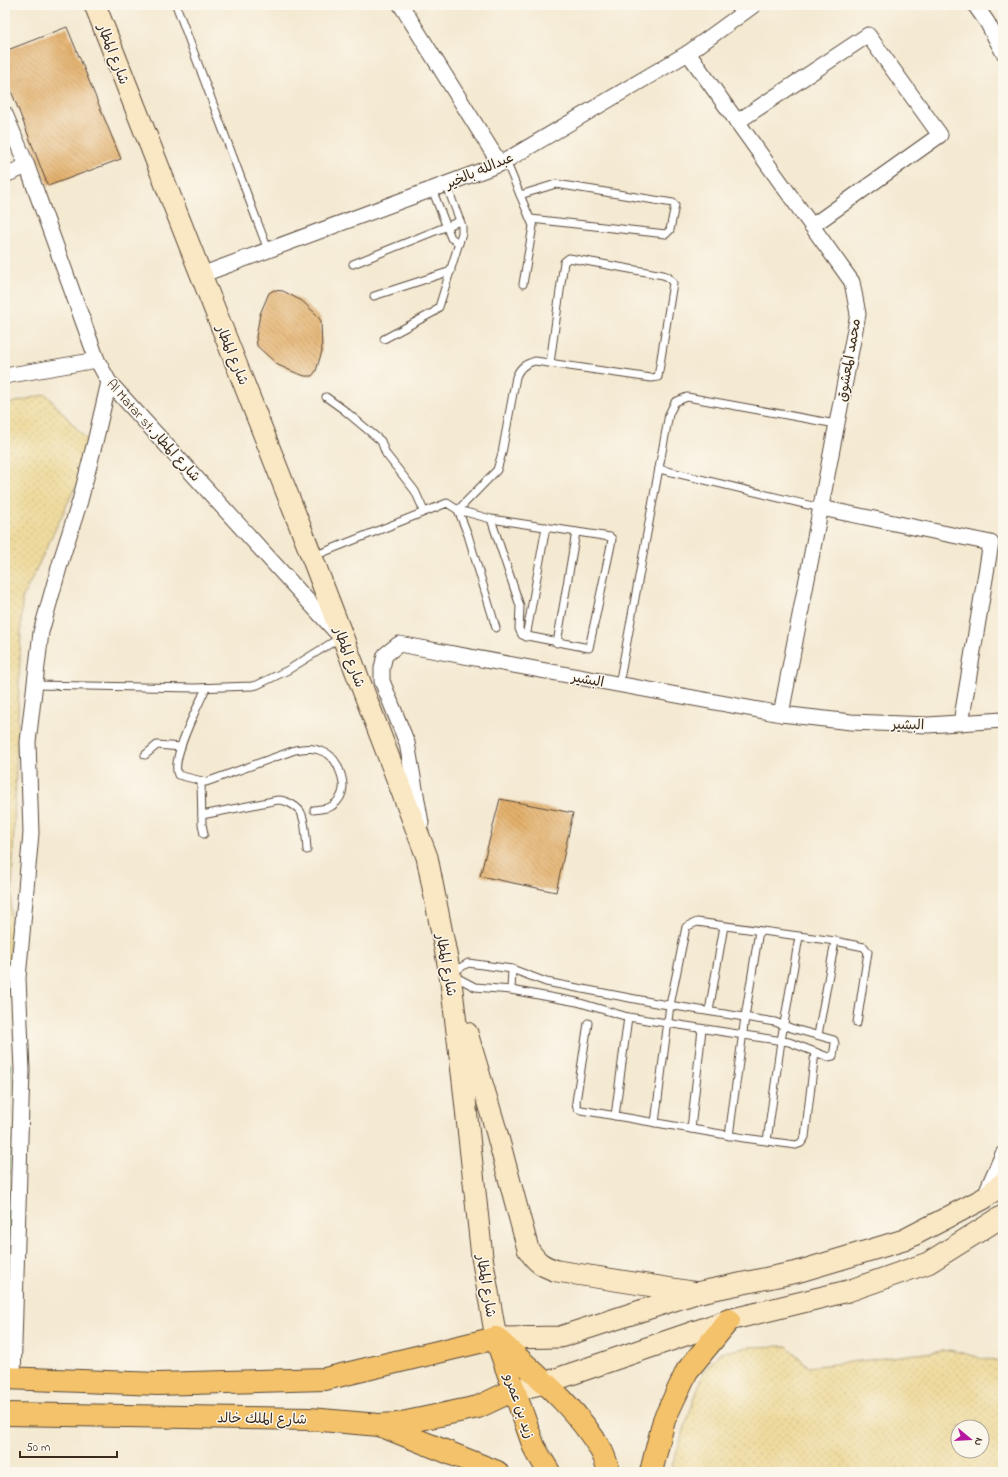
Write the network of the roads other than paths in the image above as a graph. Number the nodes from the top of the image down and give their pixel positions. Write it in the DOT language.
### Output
graph roads {
  1 [pos="95,5"];
  2 [pos="176,5"];
  3 [pos="402,5"];
  4 [pos="754,5"];
  5 [pos="975,5"];
  6 [pos="1001,44"];
  7 [pos="688,52"];
  8 [pos="5,114"];
  9 [pos="737,122"];
  10 [pos="503,162"];
  11 [pos="27,166"];
  12 [pos="5,175"];
  13 [pos="439,187"];
  14 [pos="520,195"];
  15 [pos="531,219"];
  16 [pos="460,221"];
  17 [pos="812,226"];
  18 [pos="447,227"];
  19 [pos="459,243"];
  20 [pos="268,250"];
  21 [pos="353,264"];
  22 [pos="450,270"];
  23 [pos="201,274"];
  24 [pos="523,284"];
  25 [pos="374,296"];
  26 [pos="384,339"];
  27 [pos="97,360"];
  28 [pos="550,363"];
  29 [pos="5,376"];
  30 [pos="108,382"];
  31 [pos="326,397"];
  32 [pos="836,424"];
  33 [pos="659,468"];
  34 [pos="820,508"];
  35 [pos="458,510"];
  36 [pos="424,511"];
  37 [pos="491,519"];
  38 [pos="546,527"];
  39 [pos="576,532"];
  40 [pos="312,557"];
  41 [pos="496,628"];
  42 [pos="526,637"];
  43 [pos="342,638"];
  44 [pos="558,643"];
  45 [pos="619,684"];
  46 [pos="34,685"];
  47 [pos="206,688"];
  48 [pos="781,714"];
  49 [pos="1003,720"];
  50 [pos="961,722"];
  51 [pos="181,747"];
  52 [pos="145,755"];
  53 [pos="201,781"];
  54 [pos="314,810"];
  55 [pos="202,815"];
  56 [pos="204,834"];
  57 [pos="308,850"];
  58 [pos="427,857"];
  59 [pos="724,926"];
  60 [pos="759,931"];
  61 [pos="799,936"];
  62 [pos="835,942"];
  63 [pos="512,969"];
  64 [pos="450,974"];
  65 [pos="578,988"];
  66 [pos="511,990"];
  67 [pos="577,1002"];
  68 [pos="670,1005"];
  69 [pos="709,1011"];
  70 [pos="628,1017"];
  71 [pos="745,1017"];
  72 [pos="588,1023"];
  73 [pos="668,1023"];
  74 [pos="857,1023"];
  75 [pos="783,1025"];
  76 [pos="702,1029"];
  77 [pos="742,1035"];
  78 [pos="818,1035"];
  79 [pos="781,1041"];
  80 [pos="815,1052"];
  81 [pos="615,1116"];
  82 [pos="655,1123"];
  83 [pos="691,1129"];
  84 [pos="729,1136"];
  85 [pos="767,1141"];
  86 [pos="1003,1154"];
  87 [pos="1003,1183"];
  88 [pos="983,1199"];
  89 [pos="1003,1216"];
  90 [pos="696,1293"];
  91 [pos="728,1320"];
  92 [pos="496,1338"];
  93 [pos="9,1378"];
  94 [pos="545,1383"];
  95 [pos="514,1390"];
  96 [pos="5,1414"];
  97 [pos="379,1425"];
  98 [pos="497,1472"];
  99 [pos="549,1472"];
  100 [pos="609,1472"];
  101 [pos="651,1472"];
  1 -- 23 [label="main road, شارع المطار"];
  2 -- 20 [label="lane"];
  3 -- 10 [label="street"];
  4 -- 7 [label="street, عبدالله بالخير"];
  5 -- 6 [label="street"];
  7 -- 9 [label="street, محمد المعشوق"];
  7 -- 10 [label="street, عبدالله بالخير"];
  8 -- 11 [label="street, Al Matar st. شارع المطار"];
  9 -- 17 [label="street, محمد المعشوق"];
  9 -- 17 [label="street"];
  10 -- 13 [label="street, عبدالله بالخير"];
  10 -- 14 [label="lane"];
  11 -- 12 [label="street"];
  11 -- 27 [label="street, Al Matar st. شارع المطار"];
  13 -- 16 [label="lane"];
  13 -- 18 [label="lane"];
  13 -- 20 [label="street, عبدالله بالخير"];
  14 -- 15 [label="lane"];
  14 -- 15 [label="lane"];
  15 -- 24 [label="lane"];
  16 -- 18 [label="lane"];
  16 -- 19 [label="lane"];
  17 -- 32 [label="street, محمد المعشوق"];
  18 -- 19 [label="lane"];
  18 -- 21 [label="lane"];
  19 -- 22 [label="lane"];
  20 -- 23 [label="street, عبدالله بالخير"];
  22 -- 25 [label="lane"];
  22 -- 26 [label="lane"];
  23 -- 40 [label="main road, شارع المطار"];
  27 -- 29 [label="street"];
  27 -- 30 [label="street, Al Matar st. شارع المطار"];
  28 -- 28 [label="lane"];
  28 -- 35 [label="lane"];
  30 -- 43 [label="street, Al Matar st. شارع المطار"];
  30 -- 46 [label="street"];
  31 -- 36 [label="lane"];
  32 -- 33 [label="lane"];
  32 -- 34 [label="street, محمد المعشوق"];
  33 -- 34 [label="lane"];
  33 -- 45 [label="lane"];
  34 -- 48 [label="street, محمد المعشوق"];
  34 -- 50 [label="street"];
  35 -- 36 [label="lane"];
  35 -- 37 [label="lane"];
  35 -- 41 [label="lane"];
  36 -- 40 [label="lane"];
  37 -- 38 [label="lane"];
  37 -- 42 [label="lane"];
  38 -- 39 [label="lane"];
  38 -- 42 [label="lane"];
  39 -- 44 [label="lane"];
  39 -- 44 [label="lane"];
  40 -- 43 [label="main road, شارع المطار"];
  42 -- 44 [label="lane"];
  43 -- 47 [label="lane"];
  43 -- 58 [label="main road, شارع المطار"];
  45 -- 48 [label="street, البشير"];
  45 -- 58 [label="street, البشير"];
  46 -- 47 [label="lane"];
  46 -- 93 [label="street"];
  47 -- 51 [label="lane"];
  48 -- 50 [label="street, البشير"];
  49 -- 50 [label="street, البشير"];
  51 -- 52 [label="lane"];
  51 -- 53 [label="lane"];
  53 -- 54 [label="lane"];
  53 -- 55 [label="lane"];
  55 -- 56 [label="lane"];
  55 -- 57 [label="lane"];
  58 -- 64 [label="main road, شارع المطار"];
  59 -- 60 [label="lane"];
  59 -- 68 [label="lane"];
  59 -- 69 [label="lane"];
  60 -- 61 [label="lane"];
  60 -- 71 [label="lane"];
  61 -- 62 [label="lane"];
  61 -- 75 [label="lane"];
  62 -- 74 [label="lane"];
  62 -- 78 [label="lane"];
  63 -- 64 [label="lane"];
  63 -- 65 [label="lane"];
  63 -- 66 [label="lane"];
  64 -- 66 [label="lane"];
  64 -- 90 [label="main road"];
  64 -- 92 [label="main road, شارع المطار"];
  65 -- 67 [label="lane"];
  65 -- 68 [label="lane"];
  66 -- 67 [label="lane"];
  67 -- 70 [label="lane"];
  68 -- 69 [label="lane"];
  68 -- 73 [label="lane"];
  69 -- 71 [label="lane"];
  70 -- 73 [label="lane"];
  70 -- 81 [label="lane"];
  71 -- 75 [label="lane"];
  71 -- 77 [label="lane"];
  72 -- 81 [label="lane"];
  73 -- 76 [label="lane"];
  73 -- 82 [label="lane"];
  75 -- 78 [label="lane"];
  75 -- 79 [label="lane"];
  76 -- 77 [label="lane"];
  76 -- 83 [label="lane"];
  77 -- 79 [label="lane"];
  77 -- 84 [label="lane"];
  78 -- 80 [label="lane"];
  79 -- 80 [label="lane"];
  79 -- 85 [label="lane"];
  80 -- 85 [label="lane"];
  81 -- 82 [label="lane"];
  82 -- 83 [label="lane"];
  83 -- 84 [label="lane"];
  84 -- 85 [label="lane"];
  86 -- 88 [label="street"];
  87 -- 88 [label="main road"];
  88 -- 90 [label="main road"];
  89 -- 91 [label="main road"];
  90 -- 92 [label="main road"];
  91 -- 94 [label="main road"];
  91 -- 101 [label="main road"];
  92 -- 93 [label="main road"];
  92 -- 94 [label="main road"];
  92 -- 95 [label="main road, زيد بن عمرو"];
  94 -- 95 [label="main road"];
  94 -- 100 [label="main road"];
  95 -- 97 [label="main road, شارع الملك خالد"];
  95 -- 99 [label="main road, زيد بن عمرو"];
  96 -- 97 [label="main road, شارع الملك خالد"];
  97 -- 98 [label="main road"];
}
